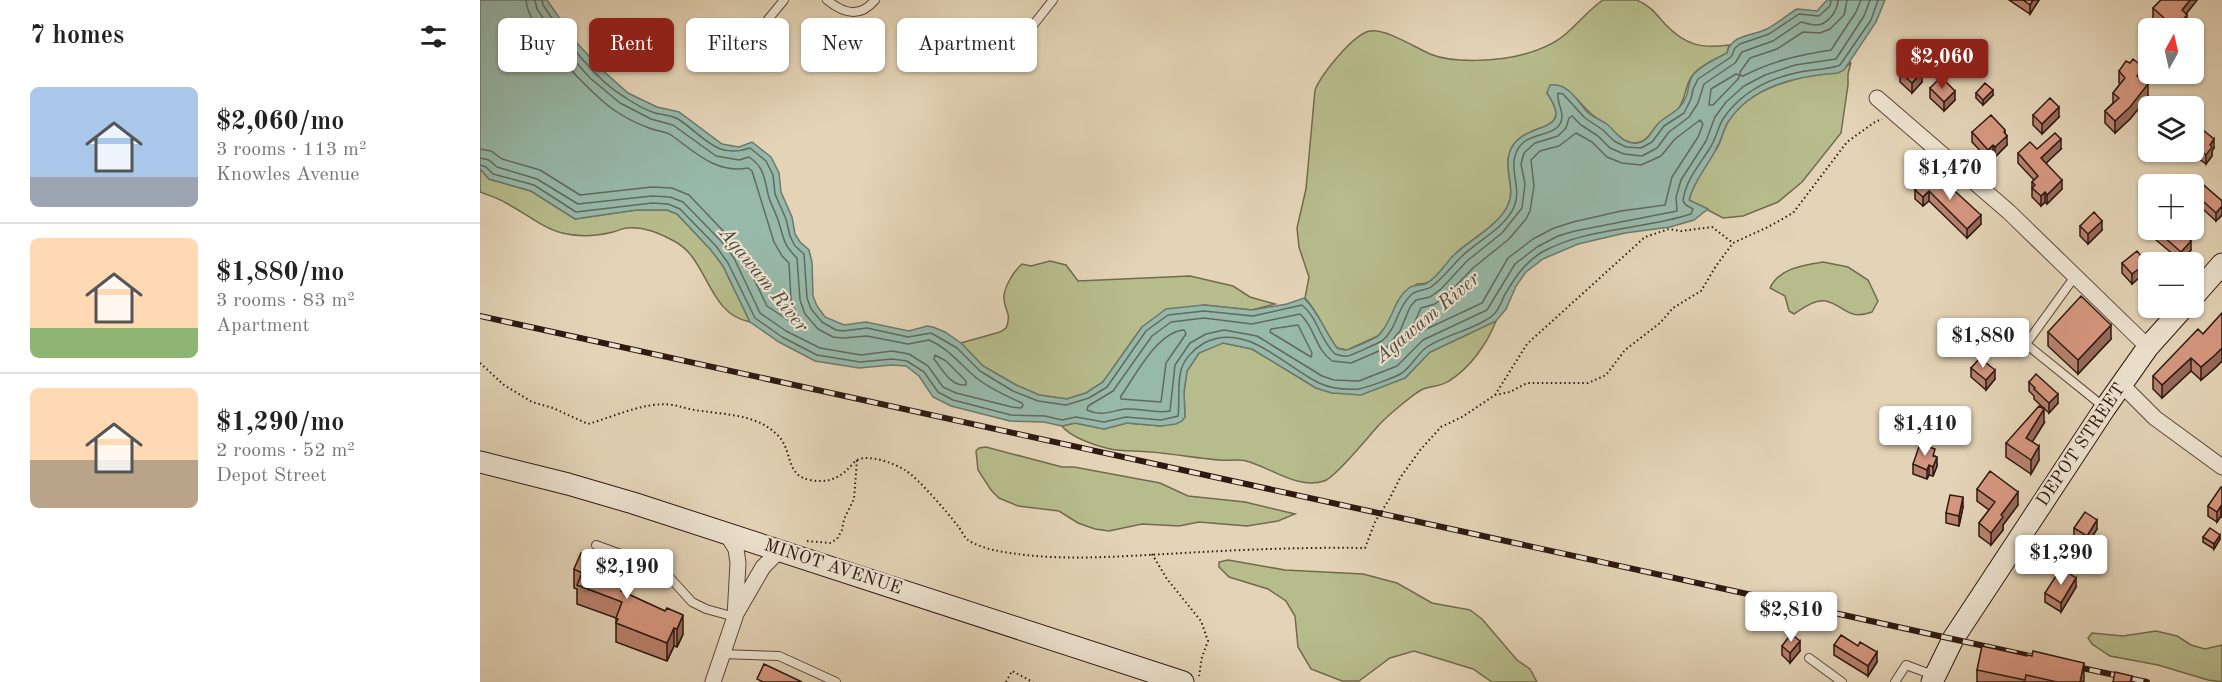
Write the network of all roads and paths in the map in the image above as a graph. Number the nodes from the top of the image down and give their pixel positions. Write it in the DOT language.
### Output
graph roads {
  1 [pos="784,0"];
  2 [pos="827,0"];
  3 [pos="875,0"];
  4 [pos="1053,0"];
  5 [pos="769,18"];
  6 [pos="1037,20"];
  7 [pos="1877,98"];
  8 [pos="1895,115"];
  9 [pos="1733,243"];
  10 [pos="2222,264"];
  11 [pos="2076,276"];
  12 [pos="2204,284"];
  13 [pos="2174,318"];
  14 [pos="2148,347"];
  15 [pos="480,363"];
  16 [pos="2121,384"];
  17 [pos="1495,395"];
  18 [pos="2105,408"];
  19 [pos="857,460"];
  20 [pos="480,462"];
  21 [pos="2222,467"];
  22 [pos="726,533"];
  23 [pos="596,545"];
  24 [pos="782,551"];
  25 [pos="1152,554"];
  26 [pos="735,617"];
  27 [pos="722,654"];
  28 [pos="1809,658"];
  29 [pos="1933,679"];
  30 [pos="713,682"];
  31 [pos="836,682"];
  32 [pos="1006,682"];
  33 [pos="1033,682"];
  34 [pos="1183,682"];
  35 [pos="1199,682"];
  36 [pos="1842,682"];
  37 [pos="1895,682"];
  1 -- 5 [label="lane"];
  2 -- 3 [label="lane"];
  4 -- 6 [label="lane"];
  7 -- 8 [label="street"];
  8 -- 9 [label="path"];
  8 -- 11 [label="street"];
  9 -- 17 [label="path"];
  9 -- 17 [label="path"];
  10 -- 12 [label="main road"];
  11 -- 14 [label="street"];
  11 -- 18 [label="lane"];
  13 -- 14 [label="main road, DEPOT STREET"];
  14 -- 16 [label="main road, DEPOT STREET"];
  15 -- 19 [label="path"];
  16 -- 18 [label="main road, DEPOT STREET"];
  16 -- 21 [label="street"];
  17 -- 25 [label="path"];
  18 -- 29 [label="main road, DEPOT STREET"];
  19 -- 24 [label="path"];
  19 -- 25 [label="path"];
  20 -- 22 [label="main road, MINOT AVENUE"];
  22 -- 24 [label="main road, MINOT AVENUE"];
  22 -- 26 [label="street"];
  23 -- 26 [label="lane"];
  24 -- 26 [label="street"];
  24 -- 34 [label="main road, MINOT AVENUE"];
  25 -- 35 [label="path"];
  26 -- 27 [label="street"];
  27 -- 30 [label="street"];
  27 -- 31 [label="lane"];
  28 -- 36 [label="lane"];
  29 -- 37 [label="lane"];
  32 -- 33 [label="path"];
}
